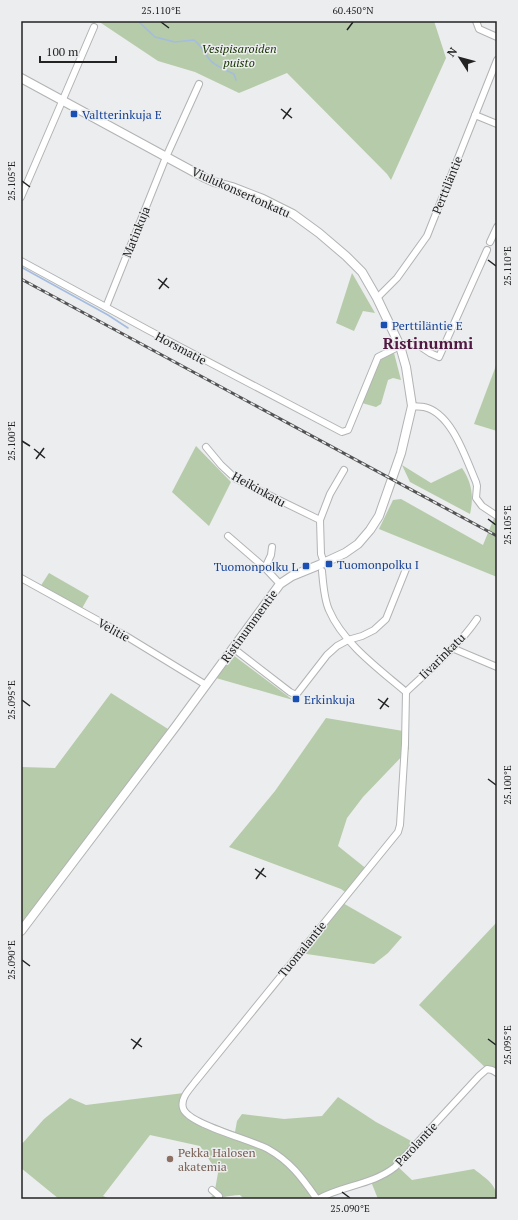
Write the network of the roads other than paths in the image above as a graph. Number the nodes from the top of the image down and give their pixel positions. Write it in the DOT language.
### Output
graph roads {
  1 [pos="476,21"];
  2 [pos="94,27"];
  3 [pos="497,37"];
  4 [pos="497,60"];
  5 [pos="21,78"];
  6 [pos="199,84"];
  7 [pos="62,100"];
  8 [pos="475,115"];
  9 [pos="497,124"];
  10 [pos="166,157"];
  11 [pos="21,198"];
  12 [pos="497,226"];
  13 [pos="490,242"];
  14 [pos="487,250"];
  15 [pos="21,261"];
  16 [pos="377,298"];
  17 [pos="106,307"];
  18 [pos="400,346"];
  19 [pos="412,406"];
  20 [pos="206,447"];
  21 [pos="344,470"];
  22 [pos="497,516"];
  23 [pos="320,520"];
  24 [pos="228,536"];
  25 [pos="272,547"];
  26 [pos="323,567"];
  27 [pos="265,568"];
  28 [pos="406,569"];
  29 [pos="21,578"];
  30 [pos="280,584"];
  31 [pos="477,619"];
  32 [pos="348,640"];
  33 [pos="233,648"];
  34 [pos="452,648"];
  35 [pos="497,667"];
  36 [pos="206,685"];
  37 [pos="406,692"];
  38 [pos="21,931"];
  39 [pos="497,1073"];
  40 [pos="212,1190"];
  41 [pos="219,1199"];
  42 [pos="318,1199"];
  1 -- 3 [label="street"];
  2 -- 7 [label="street"];
  4 -- 8 [label="street, Perttiläntie"];
  5 -- 7 [label="street, Viulukonsertonkatu"];
  6 -- 10 [label="street, Matinkuja"];
  7 -- 10 [label="street, Viulukonsertonkatu"];
  7 -- 11 [label="street"];
  8 -- 9 [label="street"];
  8 -- 16 [label="street, Perttiläntie"];
  10 -- 16 [label="street, Viulukonsertonkatu"];
  10 -- 17 [label="street, Matinkuja"];
  12 -- 13 [label="street"];
  14 -- 18 [label="street"];
  15 -- 17 [label="street, Horsmatie"];
  16 -- 18 [label="street, Ristinummentie"];
  17 -- 18 [label="street, Horsmatie"];
  18 -- 19 [label="street, Ristinummentie"];
  19 -- 22 [label="street"];
  19 -- 26 [label="street, Ristinummentie"];
  20 -- 23 [label="street, Heikinkatu"];
  21 -- 23 [label="street"];
  23 -- 26 [label="street"];
  24 -- 27 [label="street"];
  25 -- 27 [label="street"];
  26 -- 30 [label="street, Ristinummentie"];
  26 -- 32 [label="street"];
  27 -- 30 [label="street"];
  28 -- 32 [label="street"];
  29 -- 36 [label="street, Velitie"];
  30 -- 33 [label="street, Ristinummentie"];
  31 -- 34 [label="street, Iivarinkatu"];
  32 -- 33 [label="street"];
  32 -- 37 [label="street"];
  33 -- 36 [label="street, Ristinummentie"];
  34 -- 35 [label="street"];
  34 -- 37 [label="street, Iivarinkatu"];
  36 -- 38 [label="street, Ristinummentie"];
  37 -- 42 [label="street, Tuomalantie"];
  39 -- 42 [label="street, Parolantie"];
  40 -- 41 [label="street"];
}
